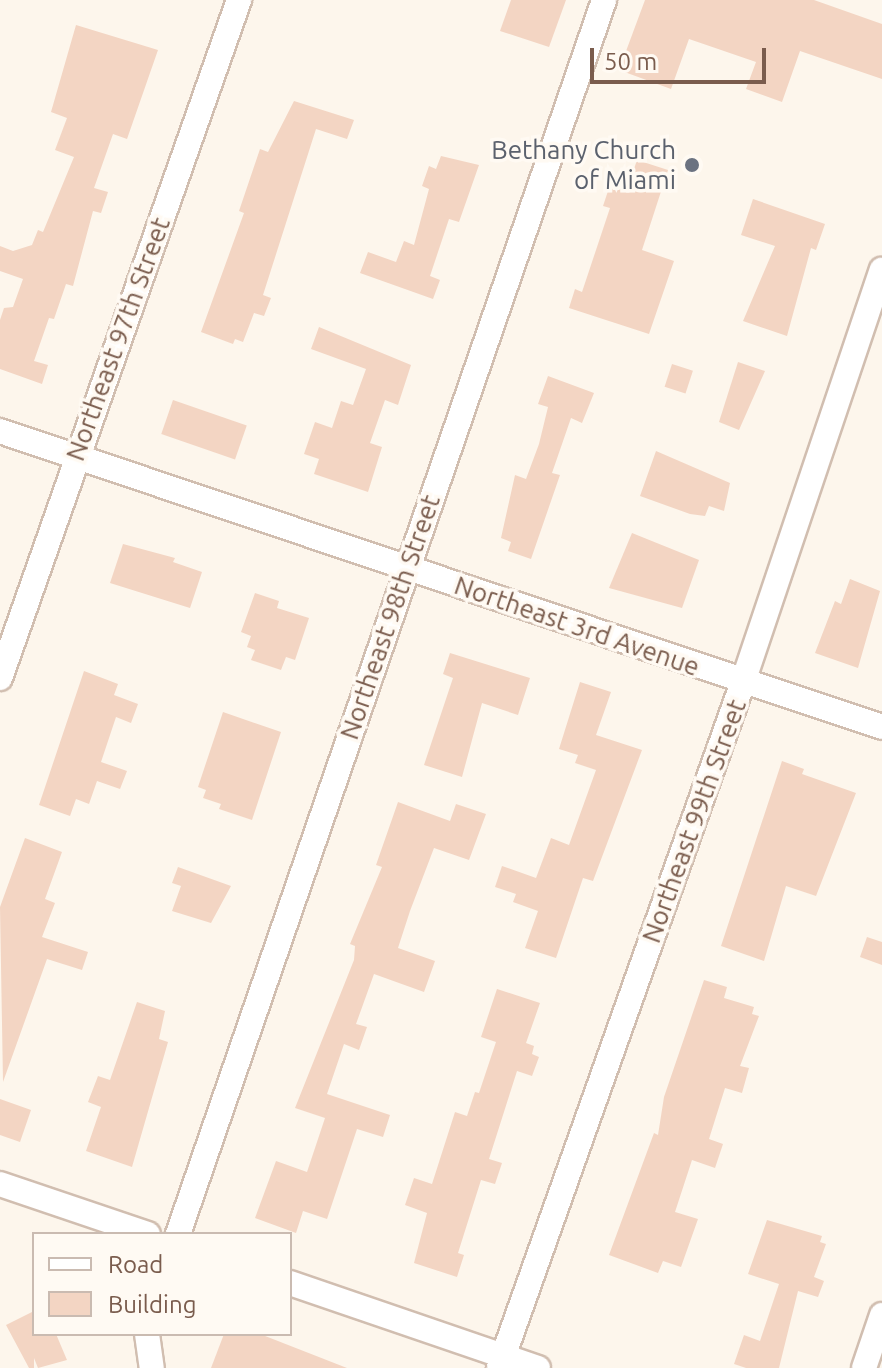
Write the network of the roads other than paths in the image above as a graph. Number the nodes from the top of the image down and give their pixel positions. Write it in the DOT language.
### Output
graph roads {
  1 [pos="239,0"];
  2 [pos="604,0"];
  3 [pos="882,270"];
  4 [pos="0,431"];
  5 [pos="76,457"];
  6 [pos="406,568"];
  7 [pos="0,678"];
  8 [pos="743,682"];
  9 [pos="882,727"];
  10 [pos="0,1184"];
  11 [pos="142,1232"];
  12 [pos="179,1232"];
  13 [pos="292,1284"];
  14 [pos="882,1315"];
  15 [pos="147,1336"];
  16 [pos="501,1362"];
  17 [pos="152,1368"];
  18 [pos="538,1368"];
  19 [pos="864,1368"];
  1 -- 5 [label="street, Northeast 97th Street"];
  2 -- 6 [label="street, Northeast 98th Street"];
  3 -- 8 [label="street, Northeast 99th Street"];
  4 -- 5 [label="street, Northeast 3rd Avenue"];
  5 -- 6 [label="street, Northeast 3rd Avenue"];
  5 -- 7 [label="street, Northeast 97th Street"];
  6 -- 8 [label="street, Northeast 3rd Avenue"];
  6 -- 12 [label="street, Northeast 98th Street"];
  8 -- 9 [label="street, Northeast 3rd Avenue"];
  8 -- 16 [label="street, Northeast 99th Street"];
  10 -- 11 [label="street"];
  13 -- 16 [label="street"];
  14 -- 19 [label="street"];
  15 -- 17 [label="street"];
  16 -- 18 [label="street"];
}
